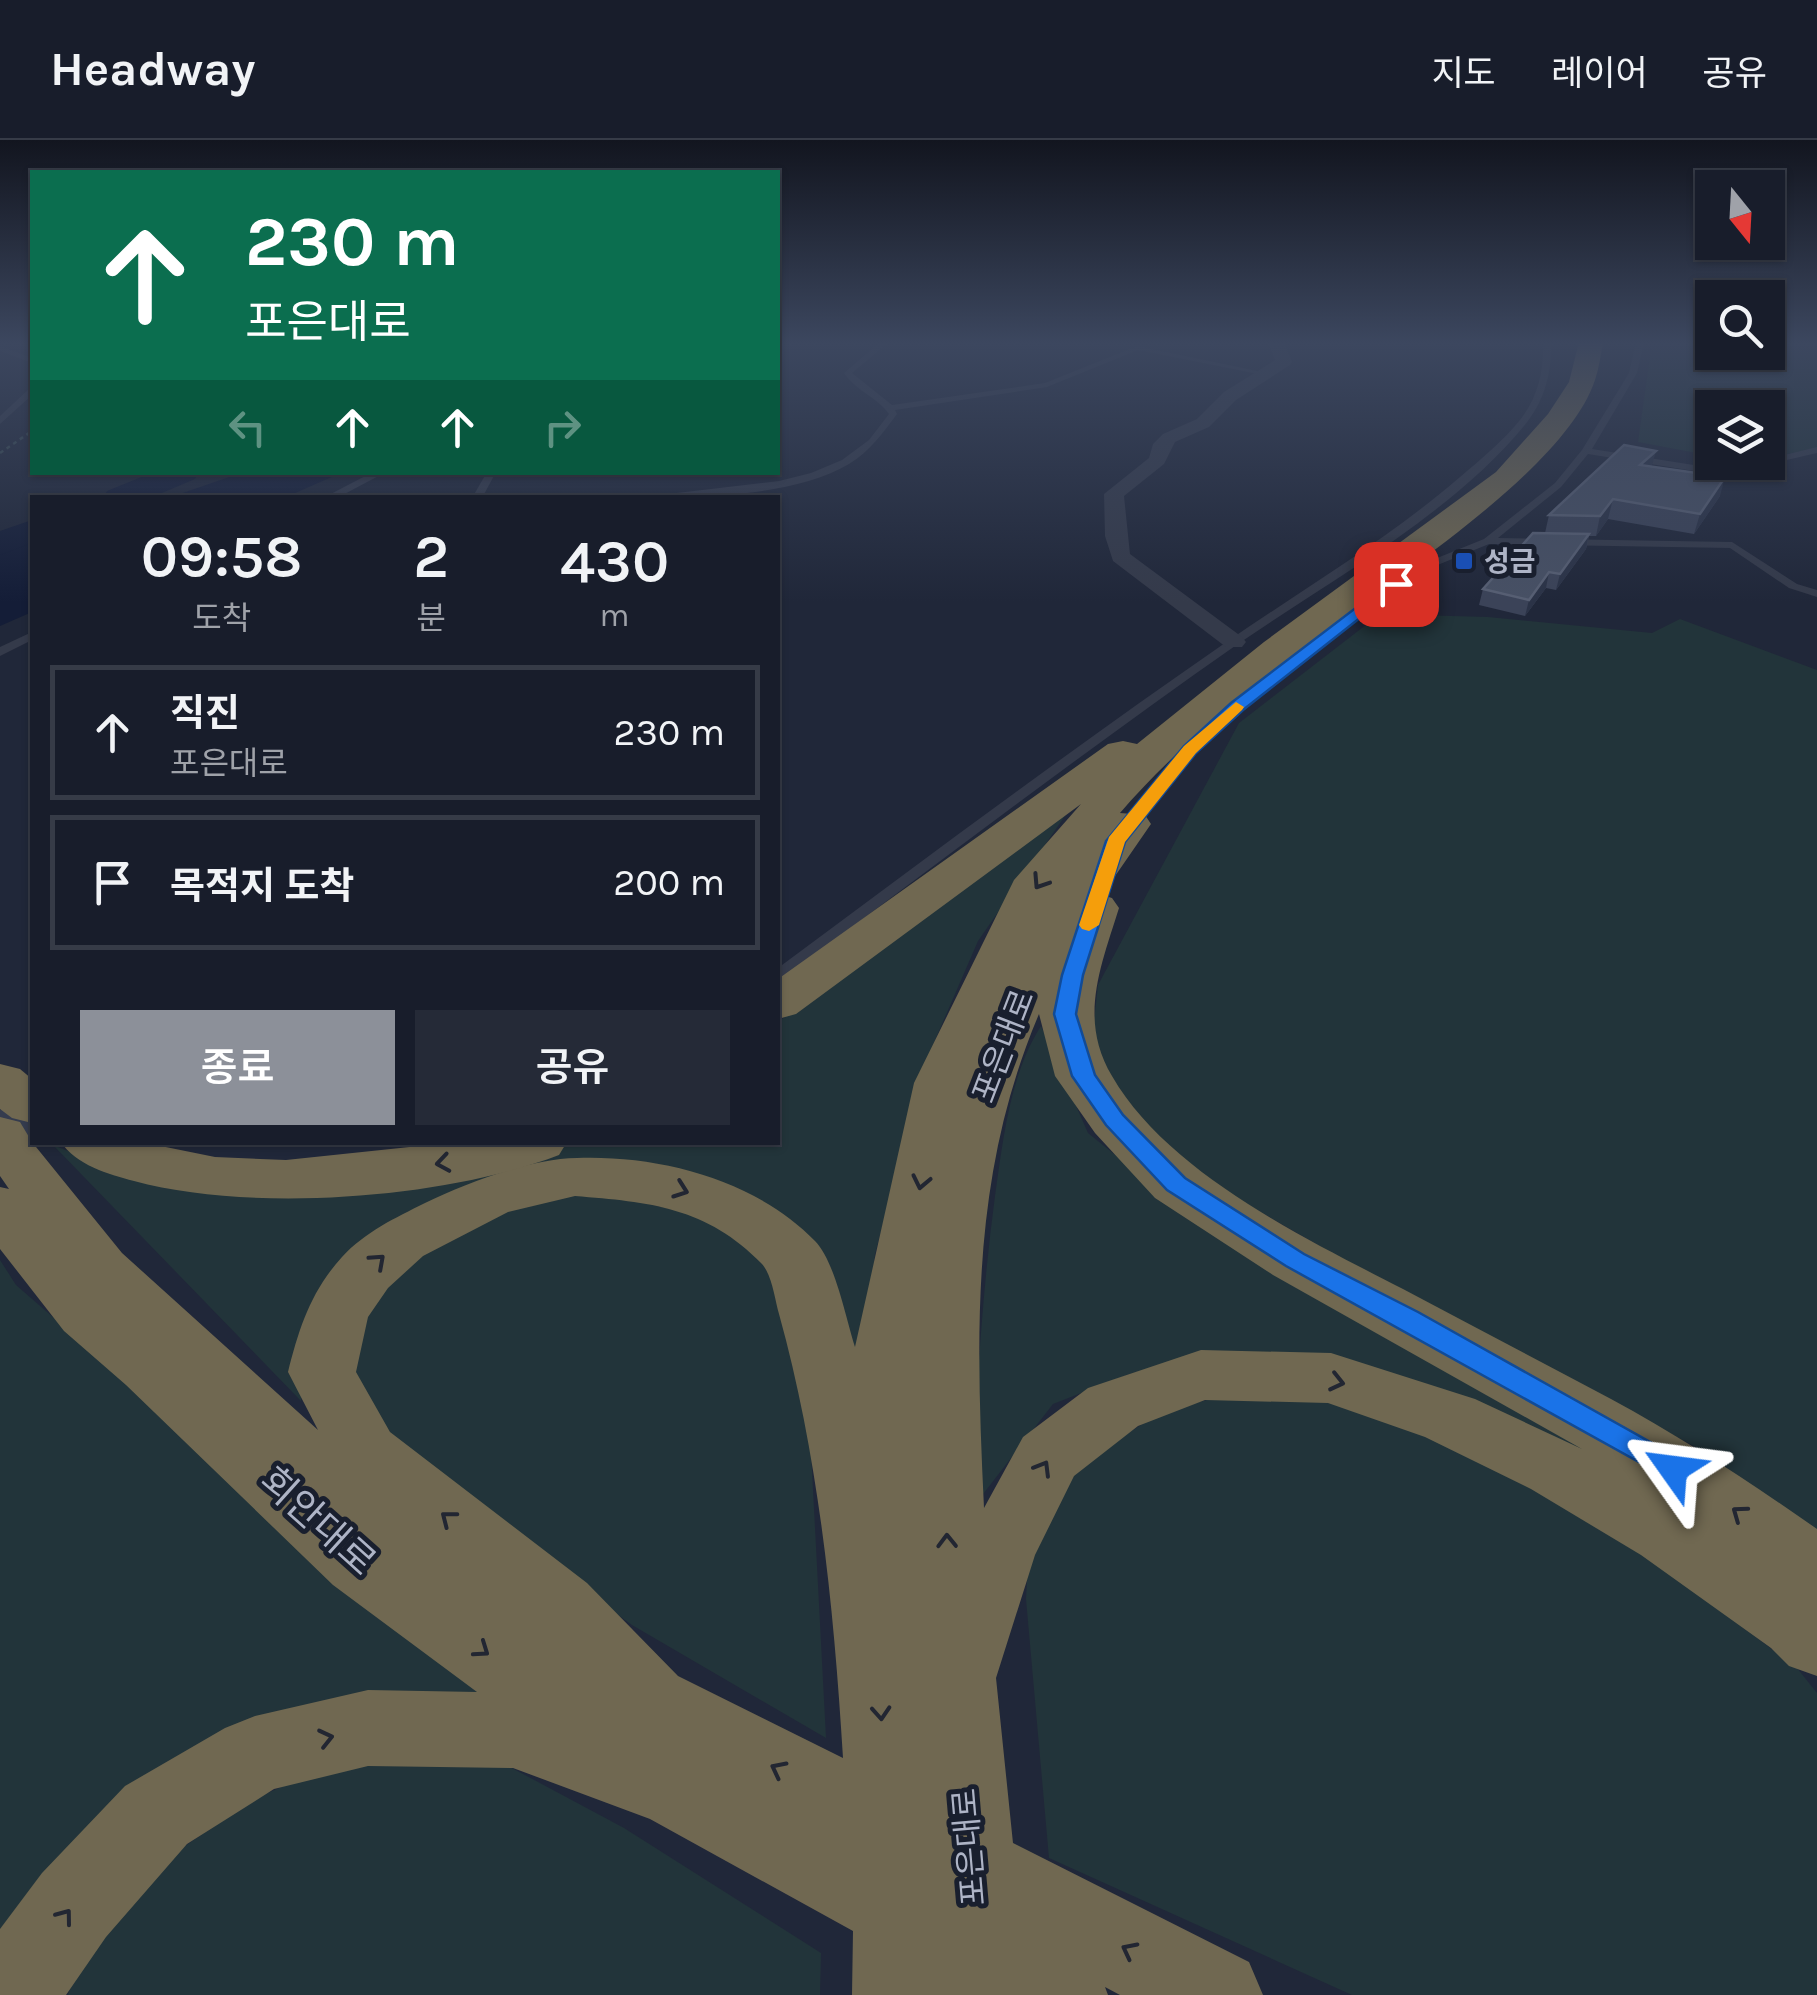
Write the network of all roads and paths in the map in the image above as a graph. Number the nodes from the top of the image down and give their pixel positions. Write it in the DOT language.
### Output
graph roads {
  1 [pos="883,429"];
  2 [pos="1190,429"];
  3 [pos="1550,429"];
  4 [pos="1571,429"];
  5 [pos="1600,429"];
  6 [pos="30,432"];
  7 [pos="1817,450"];
  8 [pos="1586,451"];
  9 [pos="0,453"];
  10 [pos="376,475"];
  11 [pos="334,495"];
  12 [pos="669,495"];
  13 [pos="1488,541"];
  14 [pos="1414,571"];
  15 [pos="1817,594"];
  16 [pos="30,637"];
  17 [pos="0,652"];
  18 [pos="1235,663"];
  19 [pos="1116,841"];
  20 [pos="780,974"];
  21 [pos="780,1002"];
  22 [pos="0,1081"];
  23 [pos="30,1104"];
  24 [pos="0,1135"];
  25 [pos="97,1145"];
  26 [pos="531,1145"];
  27 [pos="0,1207"];
  28 [pos="1817,1571"];
  29 [pos="875,1634"];
  30 [pos="1817,1642"];
  31 [pos="956,1688"];
  32 [pos="649,1702"];
  33 [pos="678,1789"];
  34 [pos="961,1985"];
  35 [pos="9,1995"];
  36 [pos="1216,1995"];
  1 -- 12 [label="lane"];
  2 -- 18 [label="street"];
  3 -- 18 [label="highway, 포은대로"];
  4 -- 14 [label="highway, 포은대로"];
  5 -- 8 [label="lane"];
  6 -- 9 [label="path"];
  7 -- 8 [label="lane"];
  8 -- 13 [label="lane"];
  10 -- 11 [label="lane"];
  13 -- 14 [label="lane"];
  13 -- 15 [label="lane"];
  14 -- 19 [label="highway, 포은대로"];
  16 -- 17 [label="lane"];
  18 -- 20 [label="lane"];
  18 -- 21 [label="highway"];
  18 -- 29 [label="highway, 포은대로, one-way"];
  28 -- 19 [label="highway, one-way"];
  31 -- 19 [label="highway, 포은대로, one-way"];
  22 -- 23 [label="highway"];
  24 -- 32 [label="highway, 회안대로"];
  26 -- 25 [label="highway, one-way"];
  27 -- 33 [label="highway, 회안대로, one-way"];
  32 -- 29 [label="highway, one-way"];
  29 -- 34 [label="highway, 포은대로, one-way"];
  31 -- 30 [label="highway, one-way"];
  31 -- 34 [label="highway, 포은대로"];
  36 -- 32 [label="highway, one-way"];
  33 -- 34 [label="highway"];
  35 -- 33 [label="highway, one-way"];
}
